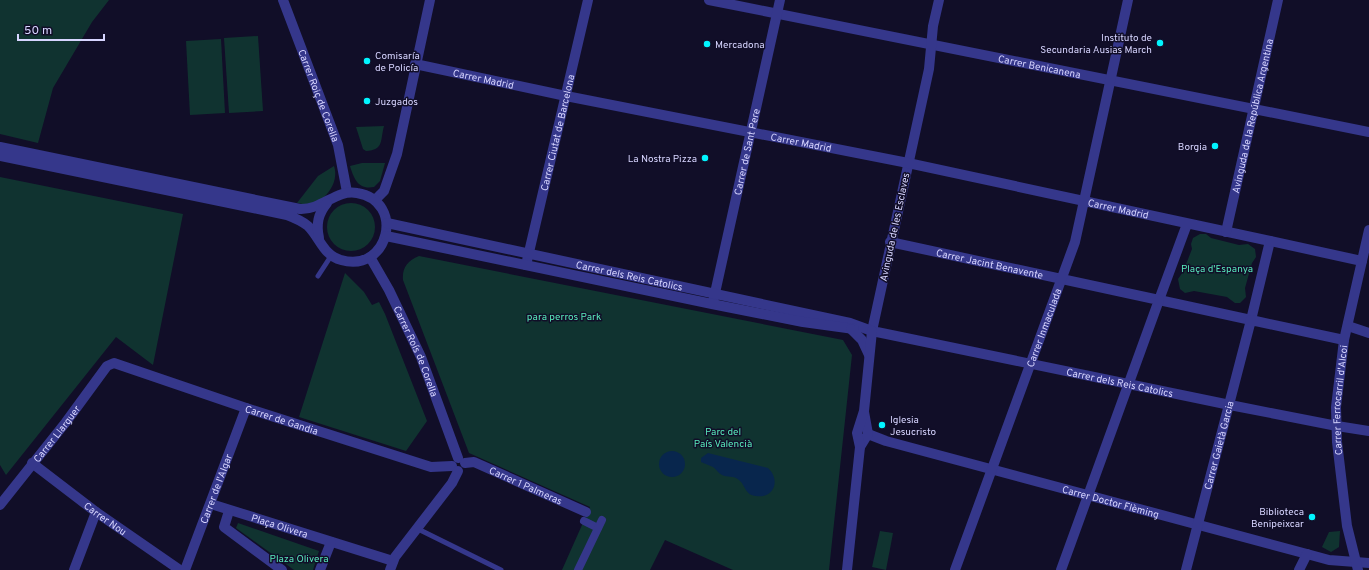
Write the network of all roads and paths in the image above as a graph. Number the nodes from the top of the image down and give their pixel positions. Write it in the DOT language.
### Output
graph roads {
  1 [pos="283,0"];
  2 [pos="430,0"];
  3 [pos="588,0"];
  4 [pos="709,0"];
  5 [pos="780,0"];
  6 [pos="939,0"];
  7 [pos="1128,0"];
  8 [pos="1278,0"];
  9 [pos="778,14"];
  10 [pos="931,44"];
  11 [pos="415,64"];
  12 [pos="1110,79"];
  13 [pos="566,96"];
  14 [pos="1254,108"];
  15 [pos="751,132"];
  16 [pos="1369,132"];
  17 [pos="0,148"];
  18 [pos="0,156"];
  19 [pos="908,163"];
  20 [pos="347,192"];
  21 [pos="375,200"];
  22 [pos="1084,200"];
  23 [pos="328,201"];
  24 [pos="387,223"];
  25 [pos="1187,224"];
  26 [pos="1369,230"];
  27 [pos="1226,232"];
  28 [pos="386,236"];
  29 [pos="319,239"];
  30 [pos="1270,241"];
  31 [pos="890,242"];
  32 [pos="528,253"];
  33 [pos="331,256"];
  34 [pos="370,257"];
  35 [pos="1362,261"];
  36 [pos="526,265"];
  37 [pos="318,276"];
  38 [pos="1062,278"];
  39 [pos="715,293"];
  40 [pos="1159,300"];
  41 [pos="712,304"];
  42 [pos="1251,320"];
  43 [pos="1348,326"];
  44 [pos="851,329"];
  45 [pos="872,331"];
  46 [pos="1369,333"];
  47 [pos="1344,340"];
  48 [pos="869,356"];
  49 [pos="114,363"];
  50 [pos="1031,363"];
  51 [pos="1128,384"];
  52 [pos="1230,405"];
  53 [pos="246,408"];
  54 [pos="864,411"];
  55 [pos="859,423"];
  56 [pos="1337,426"];
  57 [pos="1369,431"];
  58 [pos="868,434"];
  59 [pos="860,448"];
  60 [pos="32,464"];
  61 [pos="458,465"];
  62 [pos="992,470"];
  63 [pos="1087,495"];
  64 [pos="210,504"];
  65 [pos="0,505"];
  66 [pos="228,510"];
  67 [pos="96,512"];
  68 [pos="585,517"];
  69 [pos="1198,525"];
  70 [pos="418,529"];
  71 [pos="331,542"];
  72 [pos="1307,554"];
  73 [pos="1369,563"];
  74 [pos="392,565"];
  75 [pos="1356,566"];
  76 [pos="74,570"];
  77 [pos="180,570"];
  78 [pos="185,570"];
  79 [pos="282,570"];
  80 [pos="320,570"];
  81 [pos="501,570"];
  82 [pos="578,570"];
  83 [pos="847,570"];
  84 [pos="955,570"];
  85 [pos="1061,570"];
  86 [pos="1186,570"];
  87 [pos="1299,570"];
  1 -- 20 [label="street, Carrer Roiç de Corella"];
  2 -- 11 [label="street"];
  3 -- 13 [label="street, Carrer Ciutat de Barcelona"];
  4 -- 9 [label="street, Carrer Benicanena"];
  5 -- 9 [label="street, Carrer de Sant Pere"];
  6 -- 10 [label="street, Avinguda de les Esclaves"];
  7 -- 12 [label="street, Carrer Inmaculada"];
  8 -- 14 [label="street, Avinguda de la República Argentina"];
  9 -- 10 [label="street, Carrer Benicanena"];
  9 -- 15 [label="street, Carrer de Sant Pere"];
  10 -- 12 [label="street, Carrer Benicanena"];
  10 -- 19 [label="street, Avinguda de les Esclaves"];
  11 -- 13 [label="street, Carrer Madrid"];
  11 -- 21 [label="street"];
  12 -- 14 [label="street, Carrer Benicanena"];
  12 -- 22 [label="street, Carrer Inmaculada"];
  13 -- 15 [label="street, Carrer Madrid"];
  13 -- 32 [label="street, Carrer Ciutat de Barcelona"];
  14 -- 16 [label="street, Carrer Benicanena"];
  14 -- 27 [label="street, Avinguda de la República Argentina"];
  15 -- 19 [label="street, Carrer Madrid"];
  15 -- 39 [label="street, Carrer de Sant Pere"];
  17 -- 23 [label="street"];
  18 -- 29 [label="street"];
  19 -- 22 [label="street, Carrer Madrid"];
  19 -- 31 [label="street, Avinguda de les Esclaves"];
  20 -- 21 [label="street"];
  20 -- 23 [label="street"];
  21 -- 24 [label="street"];
  22 -- 25 [label="street, Carrer Madrid"];
  22 -- 38 [label="street, Carrer Inmaculada"];
  23 -- 29 [label="street"];
  24 -- 28 [label="street"];
  24 -- 32 [label="street, Carrer dels Reis Catolics"];
  25 -- 27 [label="street"];
  25 -- 40 [label="street"];
  26 -- 35 [label="street, Carrer Ferrocarril d'Alcoi"];
  27 -- 30 [label="street"];
  28 -- 34 [label="street"];
  28 -- 36 [label="street, Carrer dels Reis Catolics"];
  29 -- 33 [label="street"];
  30 -- 35 [label="street"];
  30 -- 42 [label="street"];
  31 -- 38 [label="street, Carrer Jacint Benavente"];
  31 -- 45 [label="street, Avinguda de les Esclaves"];
  32 -- 36 [label="street, Carrer Ciutat de Barcelona"];
  32 -- 39 [label="street, Carrer dels Reis Catolics"];
  33 -- 34 [label="street"];
  33 -- 37 [label="lane"];
  34 -- 61 [label="street, Carrer Roís de Corella"];
  35 -- 43 [label="street, Carrer Ferrocarril d'Alcoi"];
  36 -- 41 [label="street, Carrer dels Reis Catolics"];
  38 -- 40 [label="street, Carrer Jacint Benavente"];
  38 -- 50 [label="street, Carrer Inmaculada"];
  39 -- 41 [label="street, Carrer de Sant Pere"];
  39 -- 45 [label="street, Carrer dels Reis Catolics"];
  40 -- 42 [label="street"];
  40 -- 51 [label="street"];
  41 -- 44 [label="street, Carrer dels Reis Catolics"];
  42 -- 47 [label="street"];
  42 -- 52 [label="street, Carrer Gaietà Garcia"];
  43 -- 46 [label="street"];
  43 -- 47 [label="street, Carrer Ferrocarril d'Alcoi"];
  44 -- 45 [label="street, Carrer dels Reis Catolics"];
  44 -- 48 [label="street"];
  45 -- 48 [label="street, Avinguda de les Esclaves"];
  45 -- 50 [label="street, Carrer dels Reis Catolics"];
  47 -- 56 [label="street, Carrer Ferrocarril d'Alcoi"];
  48 -- 54 [label="street, Avinguda de les Esclaves"];
  49 -- 53 [label="street, Carrer de Gandia"];
  49 -- 60 [label="street, Carrer Llarguer"];
  50 -- 51 [label="street, Carrer dels Reis Catolics"];
  50 -- 62 [label="street, Carrer Inmaculada"];
  51 -- 52 [label="street, Carrer dels Reis Catolics"];
  51 -- 63 [label="street"];
  52 -- 56 [label="street, Carrer dels Reis Catolics"];
  52 -- 69 [label="street, Carrer Gaietà Garcia"];
  53 -- 61 [label="street, Carrer de Gandia"];
  53 -- 64 [label="street, Carrer de l'Algar"];
  54 -- 55 [label="street, Avinguda de les Esclaves"];
  54 -- 58 [label="street, Avinguda de les Esclaves"];
  55 -- 58 [label="street"];
  55 -- 59 [label="street, Avinguda de les Esclaves"];
  56 -- 57 [label="street, Carrer dels Reis Catolics"];
  56 -- 75 [label="street, Carrer Ferrocarril d'Alcoi"];
  58 -- 59 [label="street, Avinguda de les Esclaves"];
  58 -- 62 [label="street, Carrer Doctor Flèming"];
  59 -- 83 [label="street, Avinguda de les Esclaves"];
  60 -- 65 [label="street, Carrer Llarguer"];
  60 -- 67 [label="street, Carrer Nou"];
  61 -- 68 [label="street, Carrer 1 Palmeras"];
  61 -- 70 [label="street"];
  62 -- 63 [label="street, Carrer Doctor Flèming"];
  62 -- 84 [label="street, Carrer Inmaculada"];
  63 -- 69 [label="street, Carrer Doctor Flèming"];
  63 -- 85 [label="street"];
  64 -- 66 [label="street, Plaça Olivera"];
  64 -- 78 [label="street, Carrer de l'Algar"];
  66 -- 71 [label="street, Plaça Olivera"];
  66 -- 79 [label="street"];
  67 -- 76 [label="street"];
  67 -- 77 [label="street, Carrer Nou"];
  68 -- 82 [label="street"];
  69 -- 72 [label="street, Carrer Doctor Flèming"];
  69 -- 86 [label="street, Carrer Gaietà Garcia"];
  70 -- 74 [label="street"];
  70 -- 81 [label="lane"];
  71 -- 74 [label="street, Plaça Olivera"];
  71 -- 80 [label="street"];
  72 -- 75 [label="street, Carrer Doctor Flèming"];
  72 -- 87 [label="street"];
  73 -- 75 [label="street, Carrer Doctor Flèming"];
}
